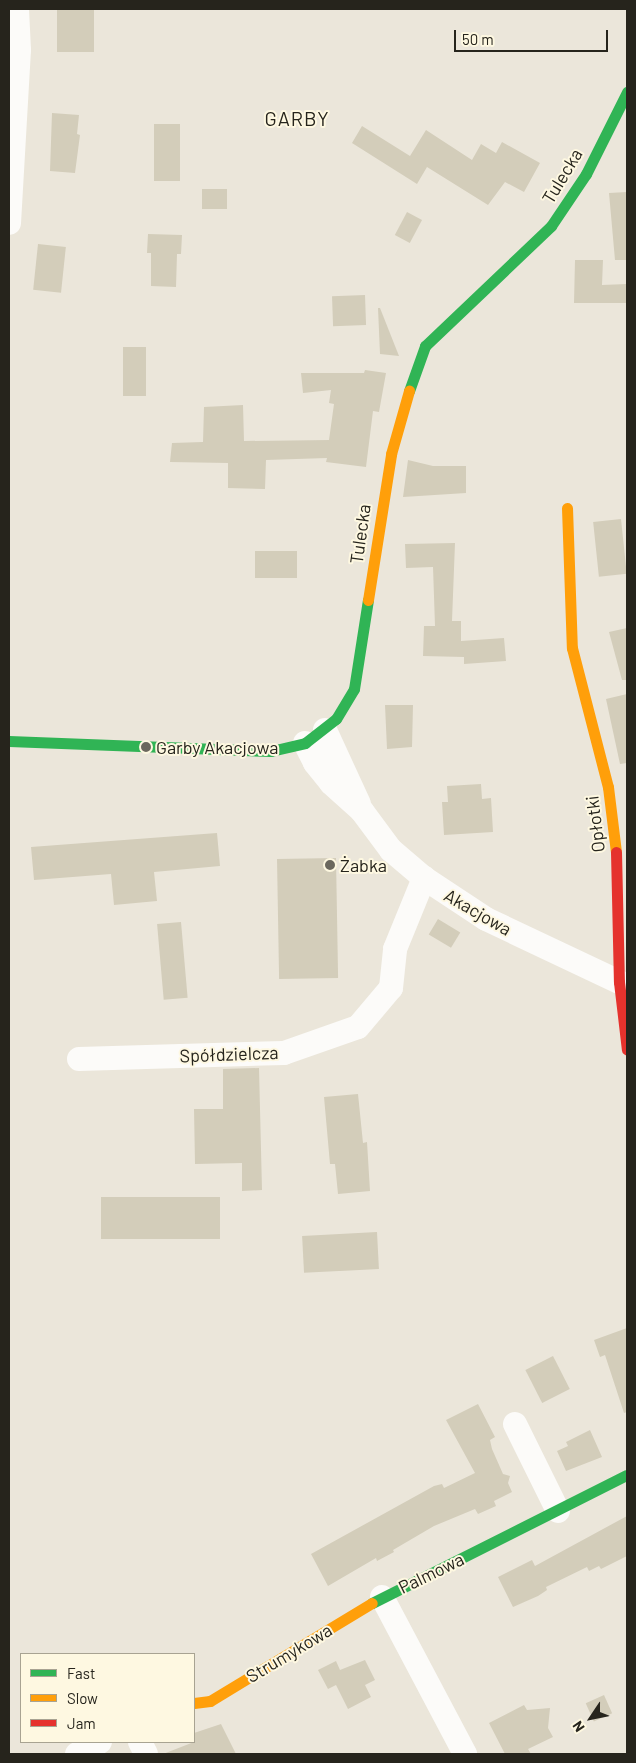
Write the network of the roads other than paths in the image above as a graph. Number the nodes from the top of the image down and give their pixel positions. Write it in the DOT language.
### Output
graph roads {
  1 [pos="17,9"];
  2 [pos="627,92"];
  3 [pos="9,223"];
  4 [pos="567,508"];
  5 [pos="325,730"];
  6 [pos="9,740"];
  7 [pos="305,743"];
  8 [pos="362,811"];
  9 [pos="424,878"];
  10 [pos="619,982"];
  11 [pos="627,1050"];
  12 [pos="79,1059"];
  13 [pos="515,1424"];
  14 [pos="627,1475"];
  15 [pos="558,1510"];
  16 [pos="382,1597"];
  17 [pos="195,1703"];
  18 [pos="98,1743"];
  19 [pos="77,1754"];
  20 [pos="465,1754"];
  1 -- 3 [label="street"];
  2 -- 5 [label="street, Tulecka"];
  4 -- 10 [label="street, Opłotki"];
  5 -- 7 [label="street, Tulecka"];
  5 -- 8 [label="street, Akacjowa"];
  6 -- 7 [label="street, Tulecka"];
  7 -- 8 [label="street, Akacjowa"];
  8 -- 9 [label="street, Akacjowa"];
  9 -- 10 [label="street, Akacjowa"];
  9 -- 12 [label="street, Spółdzielcza"];
  10 -- 11 [label="street, Opłotki"];
  13 -- 15 [label="street"];
  14 -- 15 [label="street, Palmowa"];
  15 -- 16 [label="street, Palmowa"];
  16 -- 17 [label="street, Strumykowa"];
  16 -- 20 [label="street, Palmowa"];
  18 -- 19 [label="street"];
}
